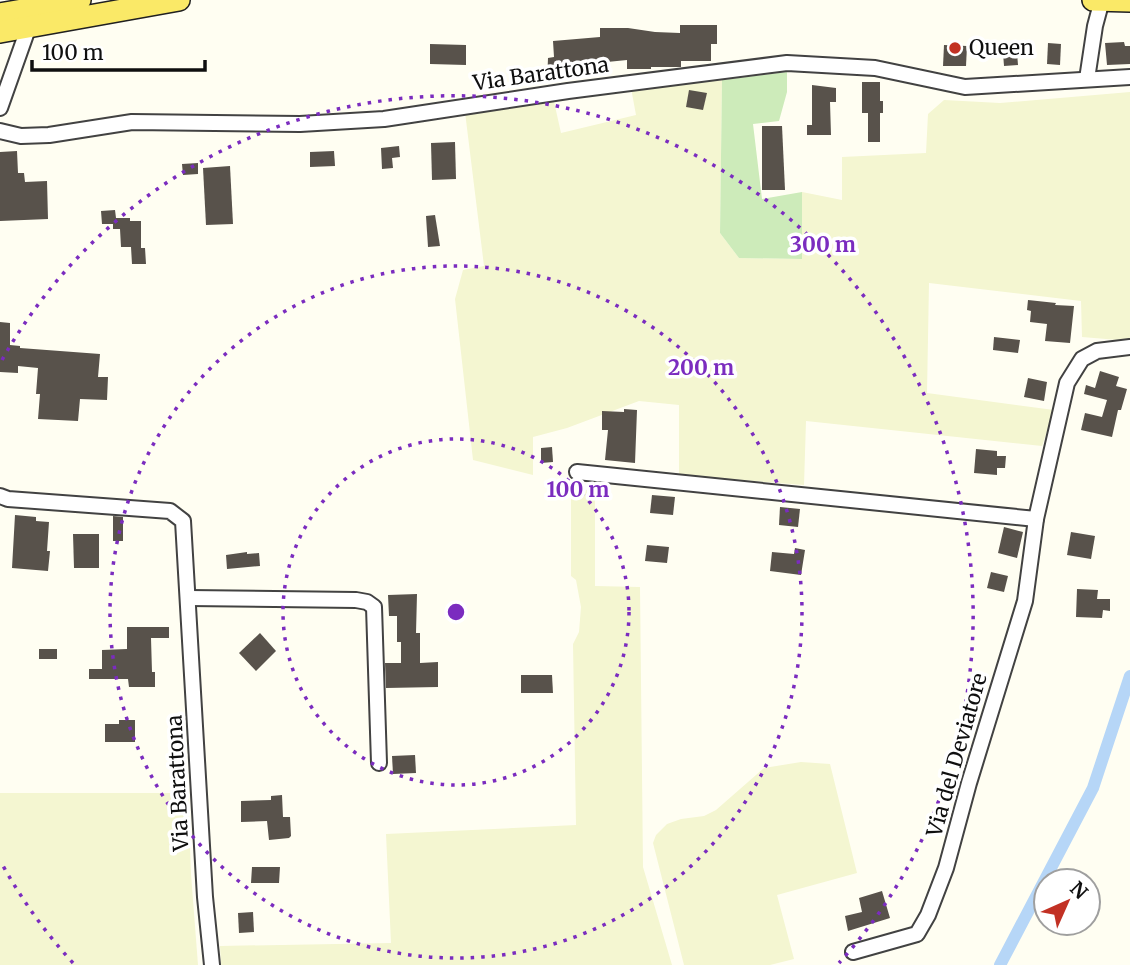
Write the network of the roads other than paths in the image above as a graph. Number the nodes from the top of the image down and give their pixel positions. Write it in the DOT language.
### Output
graph roads {
  1 [pos="80,0"];
  2 [pos="179,0"];
  3 [pos="1093,0"];
  4 [pos="1102,0"];
  5 [pos="1130,1"];
  6 [pos="49,2"];
  7 [pos="0,14"];
  8 [pos="29,26"];
  9 [pos="0,32"];
  10 [pos="1130,77"];
  11 [pos="1087,79"];
  12 [pos="0,108"];
  13 [pos="0,131"];
  14 [pos="1130,347"];
  15 [pos="577,472"];
  16 [pos="0,496"];
  17 [pos="1037,519"];
  18 [pos="189,598"];
  19 [pos="379,763"];
  20 [pos="853,952"];
  21 [pos="212,965"];
  1 -- 6 [label="main road"];
  2 -- 8 [label="main road"];
  3 -- 4 [label="main road"];
  4 -- 5 [label="main road"];
  4 -- 11 [label="street"];
  6 -- 7 [label="main road"];
  6 -- 8 [label="street"];
  8 -- 9 [label="main road"];
  8 -- 12 [label="street"];
  10 -- 11 [label="street, Via Barattona"];
  11 -- 13 [label="street, Via Barattona"];
  14 -- 17 [label="street, Via del Deviatore"];
  15 -- 17 [label="street"];
  16 -- 18 [label="street, Via Barattona"];
  17 -- 20 [label="street, Via del Deviatore"];
  18 -- 19 [label="street"];
  18 -- 21 [label="street, Via Barattona"];
}
